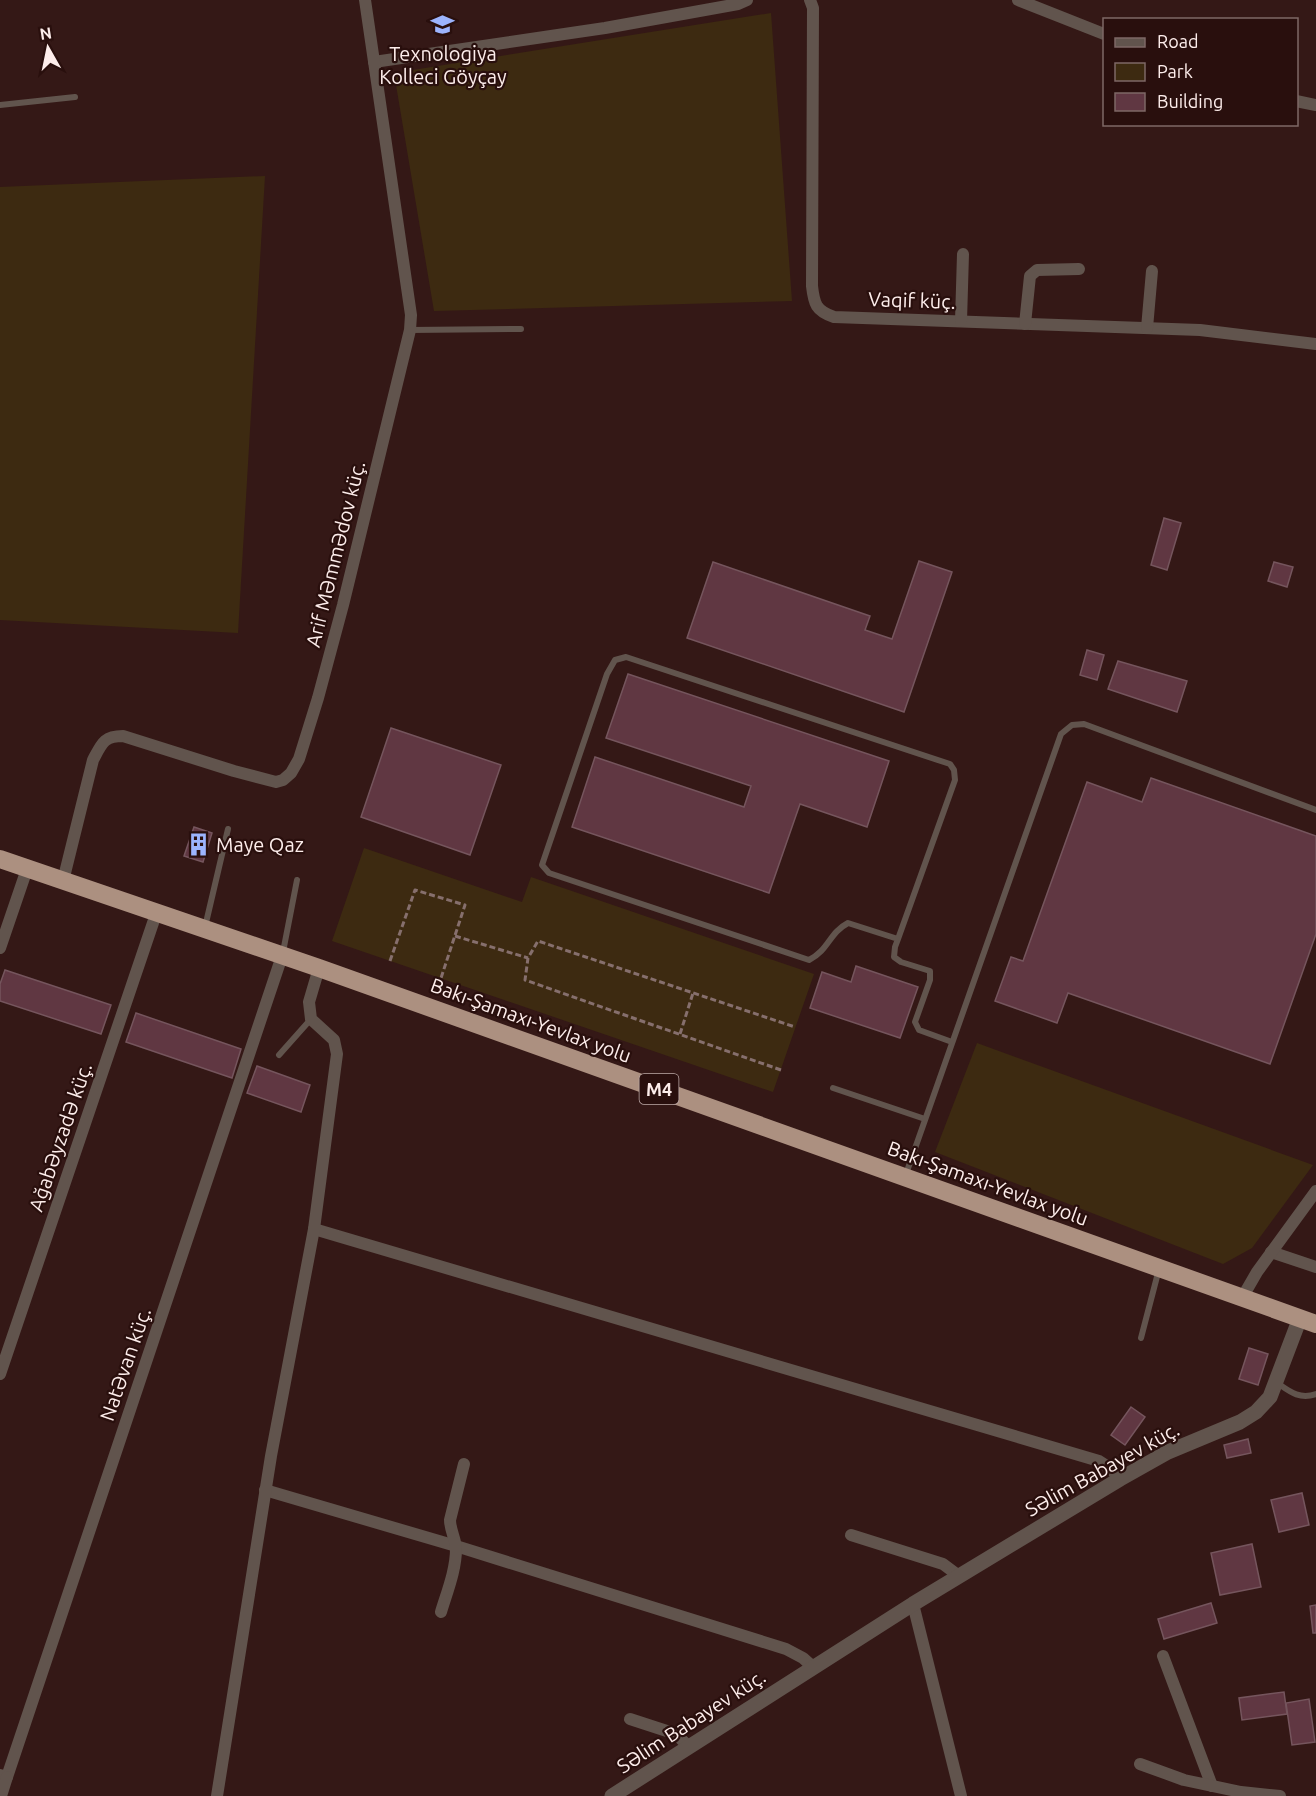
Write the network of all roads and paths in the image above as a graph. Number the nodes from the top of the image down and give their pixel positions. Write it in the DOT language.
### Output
graph roads {
  1 [pos="365,0"];
  2 [pos="810,0"];
  3 [pos="1018,0"];
  4 [pos="741,1"];
  5 [pos="1103,34"];
  6 [pos="374,62"];
  7 [pos="75,97"];
  8 [pos="1298,100"];
  9 [pos="0,105"];
  10 [pos="1316,105"];
  11 [pos="963,254"];
  12 [pos="1078,269"];
  13 [pos="1152,271"];
  14 [pos="961,321"];
  15 [pos="1025,324"];
  16 [pos="1148,328"];
  17 [pos="520,329"];
  18 [pos="410,330"];
  19 [pos="1316,344"];
  20 [pos="1316,810"];
  21 [pos="228,829"];
  22 [pos="0,860"];
  23 [pos="27,869"];
  24 [pos="297,880"];
  25 [pos="63,881"];
  26 [pos="156,914"];
  27 [pos="204,930"];
  28 [pos="455,936"];
  29 [pos="898,939"];
  30 [pos="0,948"];
  31 [pos="282,956"];
  32 [pos="528,958"];
  33 [pos="390,961"];
  34 [pos="319,968"];
  35 [pos="441,978"];
  36 [pos="693,993"];
  37 [pos="311,1019"];
  38 [pos="795,1027"];
  39 [pos="680,1035"];
  40 [pos="952,1042"];
  41 [pos="279,1055"];
  42 [pos="781,1070"];
  43 [pos="833,1088"];
  44 [pos="925,1119"];
  45 [pos="904,1177"];
  46 [pos="1316,1191"];
  47 [pos="315,1229"];
  48 [pos="1271,1252"];
  49 [pos="1316,1267"];
  50 [pos="1159,1269"];
  51 [pos="1242,1298"];
  52 [pos="1308,1321"];
  53 [pos="1141,1338"];
  54 [pos="0,1374"];
  55 [pos="1276,1382"];
  56 [pos="1316,1394"];
  57 [pos="464,1464"];
  58 [pos="1119,1479"];
  59 [pos="265,1490"];
  60 [pos="851,1535"];
  61 [pos="456,1546"];
  62 [pos="959,1576"];
  63 [pos="913,1604"];
  64 [pos="441,1612"];
  65 [pos="1164,1656"];
  66 [pos="813,1667"];
  67 [pos="630,1719"];
  68 [pos="689,1747"];
  69 [pos="1140,1764"];
  70 [pos="4,1776"];
  71 [pos="1212,1786"];
  72 [pos="1,1796"];
  73 [pos="217,1796"];
  74 [pos="612,1796"];
  75 [pos="961,1796"];
  76 [pos="1280,1796"];
  1 -- 6 [label="street, Arif Məmmədov küç."];
  2 -- 14 [label="street, Vaqif küç."];
  3 -- 5 [label="street"];
  4 -- 6 [label="street"];
  6 -- 18 [label="street, Arif Məmmədov küç."];
  7 -- 9 [label="lane"];
  8 -- 10 [label="street"];
  11 -- 14 [label="street"];
  12 -- 15 [label="street"];
  13 -- 16 [label="street"];
  14 -- 15 [label="street, Vaqif küç."];
  15 -- 16 [label="street, Vaqif küç."];
  16 -- 19 [label="street, Vaqif küç."];
  17 -- 18 [label="lane"];
  18 -- 25 [label="street, Arif Məmmədov küç."];
  20 -- 40 [label="lane"];
  21 -- 27 [label="lane"];
  22 -- 23 [label="highway, Bakı-Şamaxı-Yevlax yolu / M4"];
  23 -- 25 [label="highway, Bakı-Şamaxı-Yevlax yolu / M4"];
  23 -- 30 [label="street"];
  24 -- 31 [label="lane"];
  25 -- 26 [label="highway, Bakı-Şamaxı-Yevlax yolu / M4"];
  26 -- 27 [label="highway, Bakı-Şamaxı-Yevlax yolu / M4"];
  26 -- 54 [label="street, Ağabəyzadə küç."];
  27 -- 31 [label="highway, Bakı-Şamaxı-Yevlax yolu / M4"];
  28 -- 32 [label="path"];
  28 -- 33 [label="path"];
  28 -- 35 [label="path"];
  29 -- 29 [label="lane"];
  29 -- 40 [label="lane"];
  31 -- 34 [label="highway, Bakı-Şamaxı-Yevlax yolu / M4"];
  31 -- 70 [label="street, Natəvan küç."];
  32 -- 36 [label="path"];
  32 -- 39 [label="path"];
  34 -- 37 [label="street"];
  34 -- 45 [label="highway, Bakı-Şamaxı-Yevlax yolu / M4"];
  36 -- 38 [label="path"];
  36 -- 39 [label="path"];
  37 -- 41 [label="lane"];
  37 -- 47 [label="street"];
  39 -- 42 [label="path"];
  40 -- 44 [label="lane"];
  43 -- 44 [label="lane"];
  44 -- 45 [label="lane"];
  45 -- 50 [label="highway, Bakı-Şamaxı-Yevlax yolu / M4"];
  46 -- 48 [label="street"];
  47 -- 58 [label="street"];
  47 -- 59 [label="street"];
  48 -- 49 [label="street"];
  48 -- 51 [label="street"];
  50 -- 51 [label="highway, Bakı-Şamaxı-Yevlax yolu / M4"];
  50 -- 53 [label="lane"];
  51 -- 52 [label="highway, Bakı-Şamaxı-Yevlax yolu / M4"];
  52 -- 55 [label="street, Səlim Babayev küç."];
  55 -- 56 [label="lane"];
  55 -- 58 [label="street, Səlim Babayev küç."];
  57 -- 61 [label="street"];
  58 -- 62 [label="street, Səlim Babayev küç."];
  59 -- 61 [label="street"];
  59 -- 73 [label="street"];
  60 -- 62 [label="street"];
  61 -- 64 [label="street"];
  61 -- 66 [label="street"];
  62 -- 63 [label="street, Səlim Babayev küç."];
  63 -- 66 [label="street, Səlim Babayev küç."];
  63 -- 75 [label="street"];
  65 -- 71 [label="street"];
  66 -- 68 [label="street, Səlim Babayev küç."];
  67 -- 68 [label="street"];
  68 -- 74 [label="street, Səlim Babayev küç."];
  69 -- 71 [label="street"];
  70 -- 72 [label="street, Natəvan küç."];
  71 -- 76 [label="street"];
}
